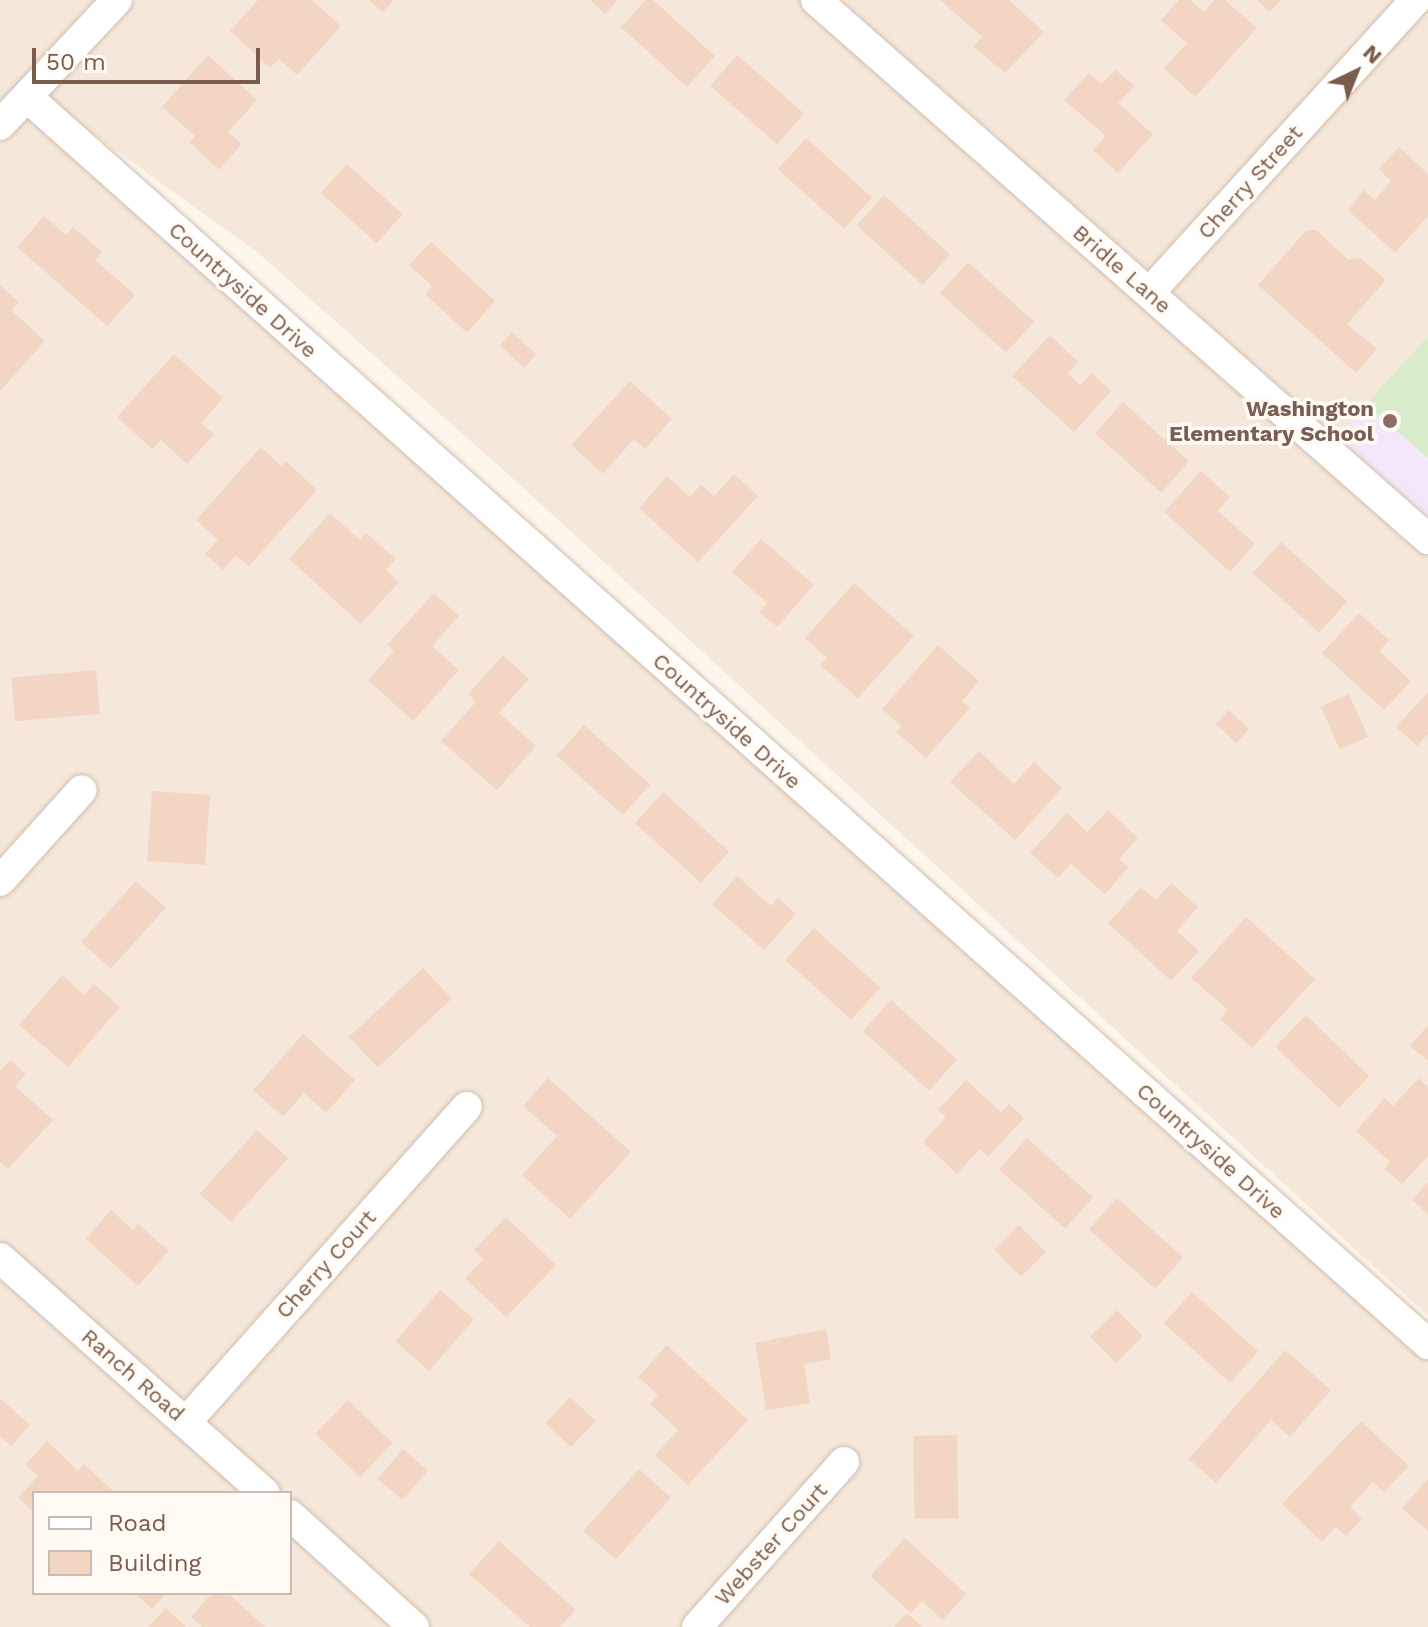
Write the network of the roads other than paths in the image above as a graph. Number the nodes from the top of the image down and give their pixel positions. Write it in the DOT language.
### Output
graph roads {
  1 [pos="117,0"];
  2 [pos="816,0"];
  3 [pos="1416,0"];
  4 [pos="27,97"];
  5 [pos="0,125"];
  6 [pos="1149,293"];
  7 [pos="1428,539"];
  8 [pos="82,790"];
  9 [pos="0,881"];
  10 [pos="467,1107"];
  11 [pos="0,1258"];
  12 [pos="1428,1344"];
  13 [pos="186,1422"];
  14 [pos="844,1462"];
  15 [pos="263,1491"];
  16 [pos="292,1517"];
  17 [pos="414,1627"];
  18 [pos="697,1627"];
  1 -- 4 [label="street"];
  2 -- 6 [label="street, Bridle Lane"];
  3 -- 6 [label="street, Cherry Street"];
  4 -- 5 [label="street"];
  4 -- 12 [label="street, Countryside Drive"];
  6 -- 7 [label="street, Bridle Lane"];
  8 -- 9 [label="street"];
  10 -- 13 [label="street, Cherry Court"];
  11 -- 13 [label="street, Ranch Road"];
  13 -- 15 [label="street, Ranch Road"];
  14 -- 18 [label="street, Webster Court"];
  16 -- 17 [label="street"];
}
